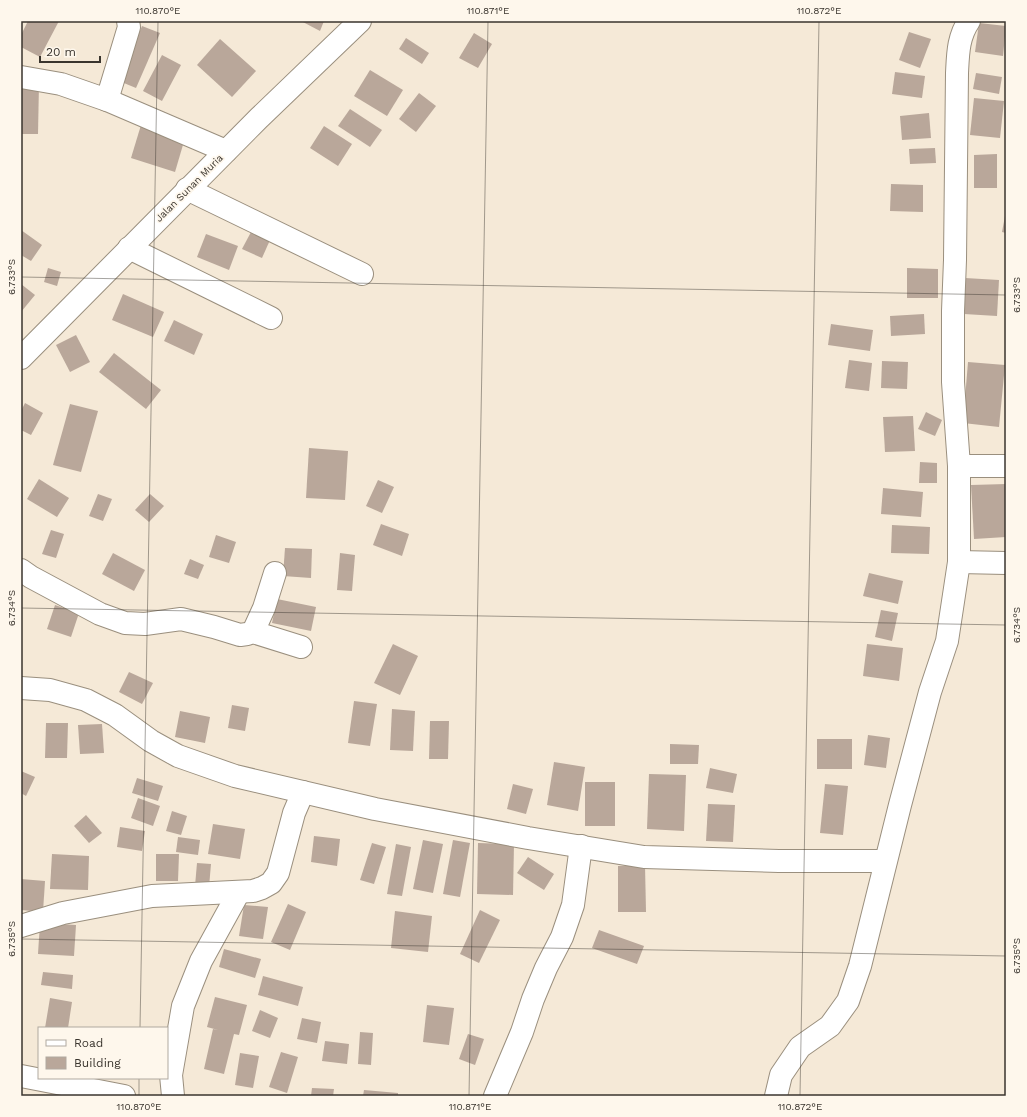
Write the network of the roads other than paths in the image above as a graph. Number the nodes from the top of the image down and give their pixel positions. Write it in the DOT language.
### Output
graph roads {
  1 [pos="128,21"];
  2 [pos="360,21"];
  3 [pos="969,21"];
  4 [pos="21,77"];
  5 [pos="107,100"];
  6 [pos="226,151"];
  7 [pos="187,189"];
  8 [pos="129,248"];
  9 [pos="362,274"];
  10 [pos="271,318"];
  11 [pos="21,358"];
  12 [pos="960,466"];
  13 [pos="1006,466"];
  14 [pos="959,562"];
  15 [pos="1006,563"];
  16 [pos="21,570"];
  17 [pos="275,573"];
  18 [pos="253,632"];
  19 [pos="301,647"];
  20 [pos="21,688"];
  21 [pos="303,792"];
  22 [pos="581,846"];
  23 [pos="886,861"];
  24 [pos="239,892"];
  25 [pos="21,926"];
  26 [pos="21,1076"];
  27 [pos="124,1096"];
  28 [pos="173,1096"];
  29 [pos="495,1096"];
  30 [pos="776,1096"];
  1 -- 5 [label="street"];
  2 -- 6 [label="street, Jalan Sunan Muria"];
  3 -- 12 [label="street"];
  4 -- 5 [label="street"];
  5 -- 6 [label="street"];
  6 -- 7 [label="street, Jalan Sunan Muria"];
  7 -- 8 [label="street, Jalan Sunan Muria"];
  7 -- 9 [label="street"];
  8 -- 10 [label="street"];
  8 -- 11 [label="street, Jalan Sunan Muria"];
  12 -- 13 [label="street"];
  12 -- 14 [label="street"];
  14 -- 15 [label="street"];
  14 -- 23 [label="street"];
  16 -- 18 [label="street"];
  17 -- 18 [label="street"];
  18 -- 19 [label="street"];
  20 -- 21 [label="street"];
  21 -- 22 [label="street"];
  21 -- 24 [label="street"];
  22 -- 23 [label="street"];
  22 -- 29 [label="street"];
  23 -- 30 [label="street"];
  24 -- 25 [label="street"];
  24 -- 28 [label="street"];
  26 -- 27 [label="street"];
}
